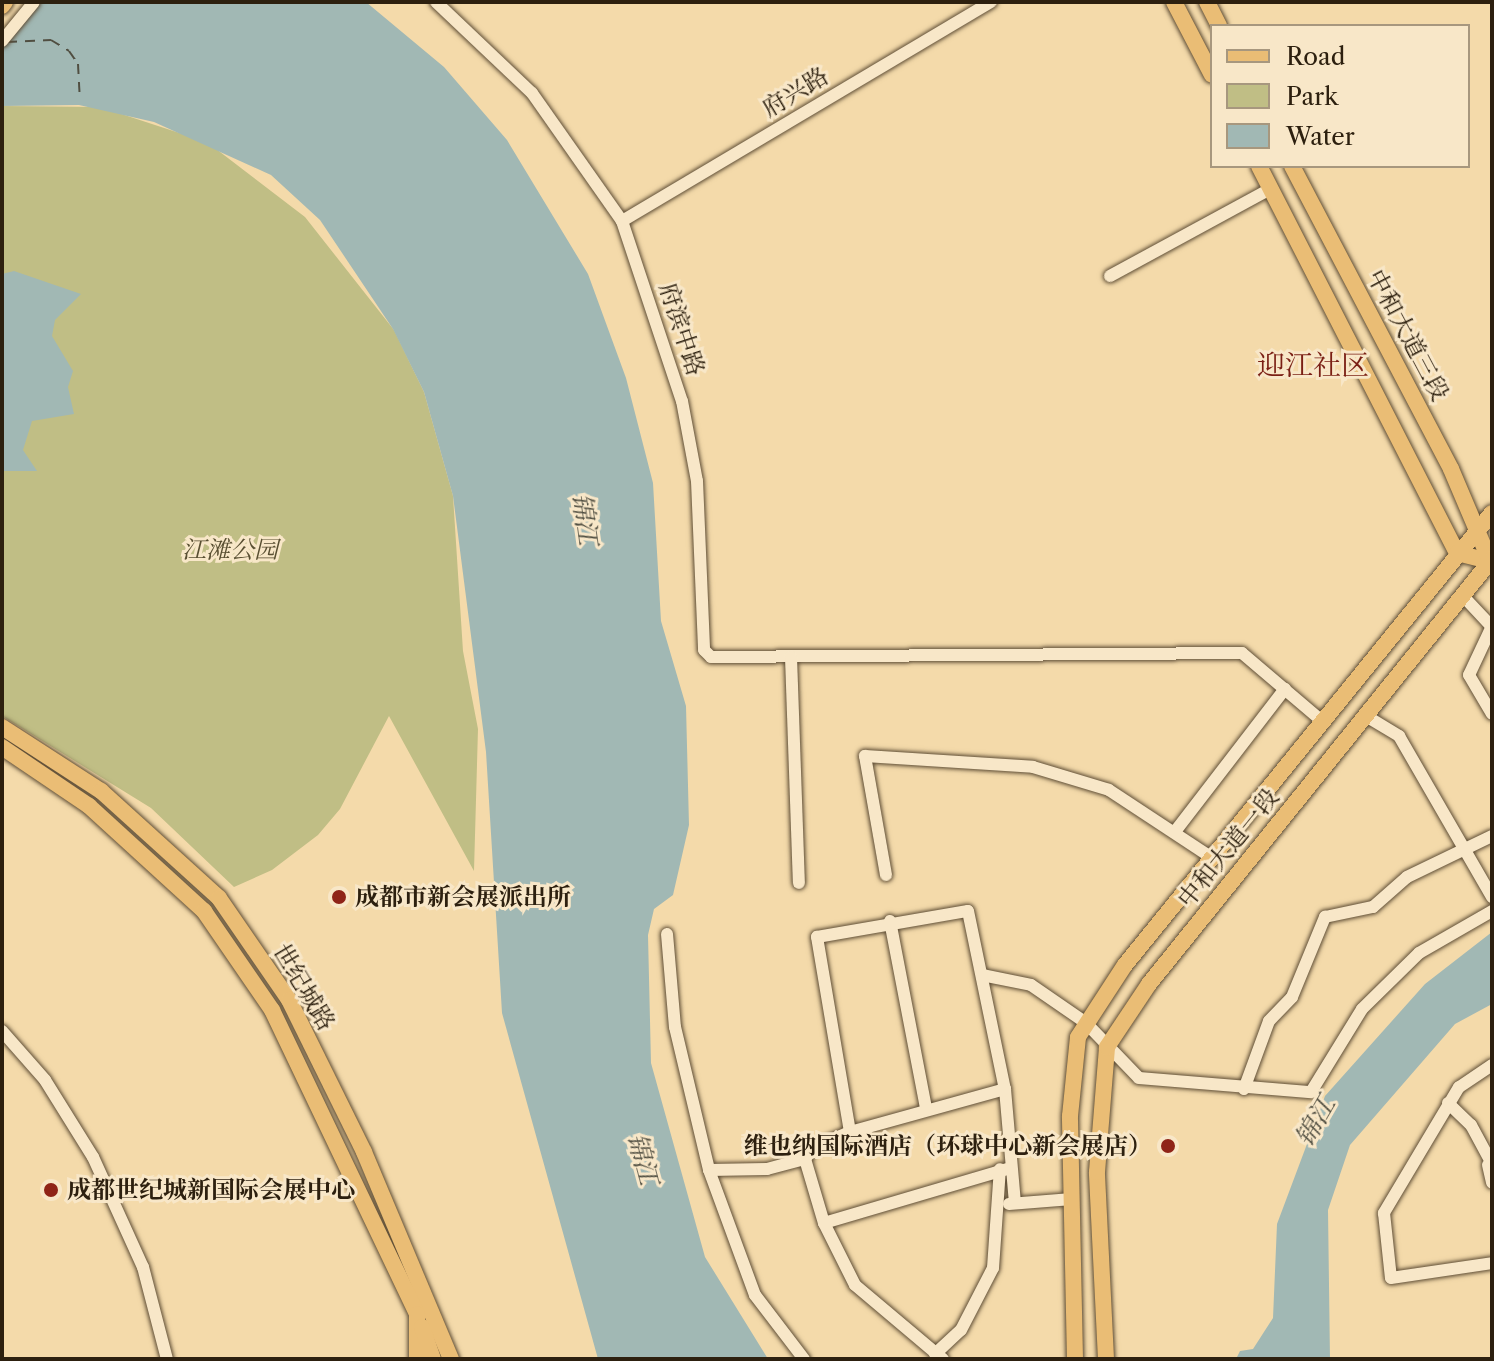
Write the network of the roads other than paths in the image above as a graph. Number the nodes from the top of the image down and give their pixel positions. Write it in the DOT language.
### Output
graph roads {
  1 [pos="34,2"];
  2 [pos="434,2"];
  3 [pos="444,2"];
  4 [pos="991,2"];
  5 [pos="1174,2"];
  6 [pos="1207,2"];
  7 [pos="455,17"];
  8 [pos="1218,24"];
  9 [pos="2,41"];
  10 [pos="1210,71"];
  11 [pos="1260,168"];
  12 [pos="1293,168"];
  13 [pos="1270,189"];
  14 [pos="622,221"];
  15 [pos="1110,276"];
  16 [pos="1492,513"];
  17 [pos="1479,527"];
  18 [pos="1457,553"];
  19 [pos="1491,560"];
  20 [pos="1463,596"];
  21 [pos="1492,626"];
  22 [pos="791,657"];
  23 [pos="1285,689"];
  24 [pos="1492,714"];
  25 [pos="1366,716"];
  26 [pos="1322,721"];
  27 [pos="2,727"];
  28 [pos="2,747"];
  29 [pos="1177,829"];
  30 [pos="1492,836"];
  31 [pos="1466,852"];
  32 [pos="1212,858"];
  33 [pos="886,875"];
  34 [pos="799,883"];
  35 [pos="1492,897"];
  36 [pos="1492,911"];
  37 [pos="890,921"];
  38 [pos="667,934"];
  39 [pos="982,975"];
  40 [pos="1086,1023"];
  41 [pos="2,1031"];
  42 [pos="1107,1047"];
  43 [pos="1492,1065"];
  44 [pos="1005,1089"];
  45 [pos="1244,1089"];
  46 [pos="1448,1103"];
  47 [pos="926,1108"];
  48 [pos="850,1132"];
  49 [pos="805,1159"];
  50 [pos="1490,1165"];
  51 [pos="1000,1169"];
  52 [pos="1014,1169"];
  53 [pos="709,1170"];
  54 [pos="1492,1183"];
  55 [pos="1072,1199"];
  56 [pos="1008,1204"];
  57 [pos="824,1223"];
  58 [pos="1492,1263"];
  59 [pos="417,1314"];
  60 [pos="939,1356"];
  61 [pos="167,1359"];
  62 [pos="417,1359"];
  63 [pos="433,1359"];
  64 [pos="451,1359"];
  65 [pos="804,1359"];
  66 [pos="1075,1359"];
  67 [pos="1106,1359"];
  1 -- 9 [label="street"];
  2 -- 7 [label="street, 府滨中路"];
  3 -- 7 [label="street"];
  4 -- 14 [label="street, 府兴路"];
  5 -- 10 [label="main road"];
  6 -- 8 [label="main road"];
  7 -- 14 [label="street, 府滨中路"];
  11 -- 13 [label="main road"];
  12 -- 17 [label="main road, 中和大道三段"];
  13 -- 15 [label="street"];
  13 -- 18 [label="main road"];
  14 -- 22 [label="street, 府滨中路"];
  16 -- 17 [label="main road"];
  17 -- 18 [label="main road"];
  17 -- 19 [label="main road, 中和大道三段"];
  18 -- 19 [label="main road"];
  18 -- 26 [label="main road"];
  19 -- 20 [label="main road, 中和大道一段"];
  20 -- 21 [label="street"];
  20 -- 25 [label="main road, 中和大道一段"];
  21 -- 24 [label="street"];
  22 -- 23 [label="street"];
  22 -- 34 [label="street"];
  23 -- 26 [label="street"];
  23 -- 29 [label="street"];
  25 -- 31 [label="street"];
  25 -- 42 [label="main road, 中和大道一段"];
  26 -- 32 [label="main road"];
  27 -- 64 [label="main road, 世纪城路"];
  28 -- 59 [label="main road, 世纪城路"];
  29 -- 32 [label="street"];
  29 -- 33 [label="street"];
  30 -- 31 [label="street"];
  31 -- 35 [label="street"];
  31 -- 45 [label="street"];
  32 -- 40 [label="main road"];
  36 -- 45 [label="street"];
  37 -- 39 [label="street"];
  37 -- 47 [label="street"];
  37 -- 48 [label="street"];
  38 -- 53 [label="street"];
  39 -- 40 [label="street"];
  39 -- 44 [label="street"];
  40 -- 42 [label="street"];
  40 -- 55 [label="main road"];
  41 -- 61 [label="street"];
  42 -- 45 [label="street"];
  42 -- 67 [label="main road"];
  43 -- 46 [label="street"];
  44 -- 47 [label="street"];
  44 -- 52 [label="street"];
  46 -- 50 [label="street"];
  46 -- 58 [label="street"];
  47 -- 48 [label="street"];
  48 -- 49 [label="street"];
  49 -- 53 [label="street"];
  49 -- 57 [label="street"];
  50 -- 54 [label="street"];
  51 -- 52 [label="street"];
  51 -- 56 [label="street"];
  51 -- 57 [label="street"];
  52 -- 56 [label="street"];
  53 -- 65 [label="street"];
  55 -- 56 [label="street"];
  55 -- 66 [label="main road"];
  56 -- 60 [label="street"];
  57 -- 60 [label="street"];
  59 -- 62 [label="main road, 世纪城路"];
  59 -- 63 [label="main road"];
}
